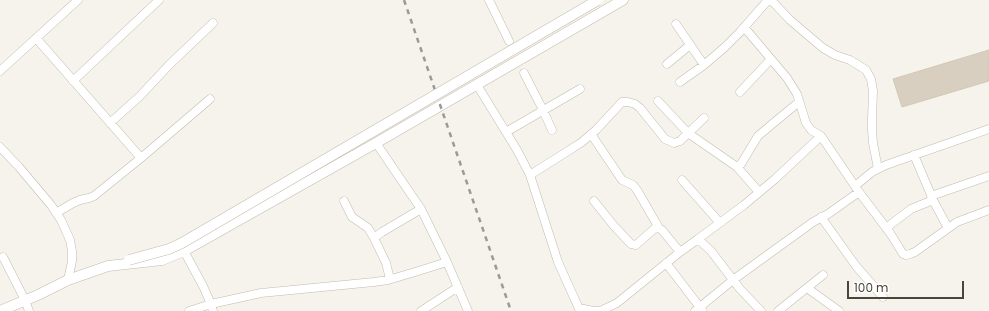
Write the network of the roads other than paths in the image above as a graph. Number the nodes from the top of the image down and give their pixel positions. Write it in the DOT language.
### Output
graph roads {
  1 [pos="78,0"];
  2 [pos="159,0"];
  3 [pos="489,0"];
  4 [pos="598,0"];
  5 [pos="623,0"];
  6 [pos="769,0"];
  7 [pos="213,23"];
  8 [pos="676,24"];
  9 [pos="744,27"];
  10 [pos="36,38"];
  11 [pos="508,40"];
  12 [pos="690,45"];
  13 [pos="771,59"];
  14 [pos="667,64"];
  15 [pos="704,65"];
  16 [pos="0,71"];
  17 [pos="524,72"];
  18 [pos="73,81"];
  19 [pos="680,82"];
  20 [pos="477,85"];
  21 [pos="580,89"];
  22 [pos="740,92"];
  23 [pos="210,99"];
  24 [pos="658,101"];
  25 [pos="799,102"];
  26 [pos="543,110"];
  27 [pos="704,118"];
  28 [pos="110,123"];
  29 [pos="989,129"];
  30 [pos="552,130"];
  31 [pos="506,132"];
  32 [pos="688,133"];
  33 [pos="591,134"];
  34 [pos="821,136"];
  35 [pos="376,143"];
  36 [pos="0,147"];
  37 [pos="914,155"];
  38 [pos="141,158"];
  39 [pos="737,167"];
  40 [pos="878,168"];
  41 [pos="530,175"];
  42 [pos="989,176"];
  43 [pos="682,180"];
  44 [pos="857,189"];
  45 [pos="759,192"];
  46 [pos="932,198"];
  47 [pos="344,201"];
  48 [pos="594,201"];
  49 [pos="421,209"];
  50 [pos="989,210"];
  51 [pos="56,213"];
  52 [pos="821,217"];
  53 [pos="720,223"];
  54 [pos="659,228"];
  55 [pos="886,228"];
  56 [pos="948,228"];
  57 [pos="374,238"];
  58 [pos="698,239"];
  59 [pos="184,251"];
  60 [pos="680,252"];
  61 [pos="3,256"];
  62 [pos="447,262"];
  63 [pos="666,263"];
  64 [pos="108,266"];
  65 [pos="823,275"];
  66 [pos="390,279"];
  67 [pos="68,280"];
  68 [pos="733,280"];
  69 [pos="458,287"];
  70 [pos="807,288"];
  71 [pos="883,297"];
  72 [pos="25,300"];
  73 [pos="212,308"];
  74 [pos="579,310"];
  75 [pos="699,310"];
  76 [pos="0,311"];
  77 [pos="29,311"];
  78 [pos="189,311"];
  79 [pos="421,311"];
  80 [pos="468,311"];
  81 [pos="761,311"];
  82 [pos="778,311"];
  83 [pos="839,311"];
  1 -- 10 [label="street"];
  2 -- 18 [label="street"];
  3 -- 11 [label="street"];
  4 -- 64 [label="street, bridge"];
  5 -- 20 [label="street"];
  6 -- 9 [label="street"];
  6 -- 40 [label="street"];
  7 -- 28 [label="street"];
  8 -- 12 [label="street"];
  9 -- 13 [label="street"];
  9 -- 15 [label="street"];
  10 -- 16 [label="street"];
  10 -- 18 [label="street"];
  12 -- 14 [label="street"];
  12 -- 15 [label="street"];
  13 -- 22 [label="street"];
  13 -- 25 [label="street"];
  15 -- 19 [label="street"];
  17 -- 26 [label="street"];
  18 -- 28 [label="street"];
  20 -- 31 [label="street"];
  20 -- 35 [label="street"];
  21 -- 26 [label="street"];
  23 -- 38 [label="street"];
  24 -- 32 [label="street"];
  25 -- 34 [label="street"];
  25 -- 39 [label="street"];
  26 -- 30 [label="street"];
  26 -- 31 [label="street"];
  27 -- 32 [label="street"];
  28 -- 38 [label="street"];
  29 -- 37 [label="street"];
  31 -- 41 [label="street"];
  32 -- 33 [label="street"];
  32 -- 39 [label="street"];
  33 -- 41 [label="street"];
  33 -- 54 [label="street"];
  34 -- 44 [label="street"];
  34 -- 45 [label="street"];
  35 -- 49 [label="street"];
  35 -- 59 [label="street"];
  36 -- 51 [label="street"];
  37 -- 40 [label="street"];
  37 -- 46 [label="street"];
  38 -- 51 [label="street"];
  39 -- 45 [label="street"];
  40 -- 44 [label="street"];
  41 -- 74 [label="street"];
  42 -- 46 [label="street"];
  43 -- 53 [label="street"];
  44 -- 52 [label="street"];
  44 -- 55 [label="street"];
  45 -- 53 [label="street"];
  46 -- 55 [label="street"];
  46 -- 56 [label="street"];
  47 -- 57 [label="street"];
  48 -- 54 [label="street"];
  49 -- 57 [label="street"];
  49 -- 62 [label="street"];
  50 -- 56 [label="street"];
  51 -- 67 [label="street"];
  52 -- 68 [label="street"];
  52 -- 71 [label="street"];
  53 -- 58 [label="street"];
  54 -- 60 [label="street"];
  55 -- 56 [label="street"];
  57 -- 66 [label="street"];
  58 -- 60 [label="street"];
  58 -- 68 [label="street"];
  59 -- 64 [label="street"];
  59 -- 73 [label="street"];
  60 -- 63 [label="street"];
  61 -- 72 [label="street"];
  62 -- 66 [label="street"];
  62 -- 69 [label="street"];
  63 -- 74 [label="street"];
  63 -- 75 [label="street"];
  64 -- 67 [label="street"];
  65 -- 70 [label="street"];
  66 -- 73 [label="street"];
  67 -- 72 [label="street"];
  68 -- 75 [label="street"];
  68 -- 81 [label="street"];
  69 -- 79 [label="street"];
  69 -- 80 [label="street"];
  70 -- 82 [label="street"];
  70 -- 83 [label="street"];
  72 -- 76 [label="street"];
  72 -- 77 [label="street"];
  73 -- 78 [label="street"];
}
